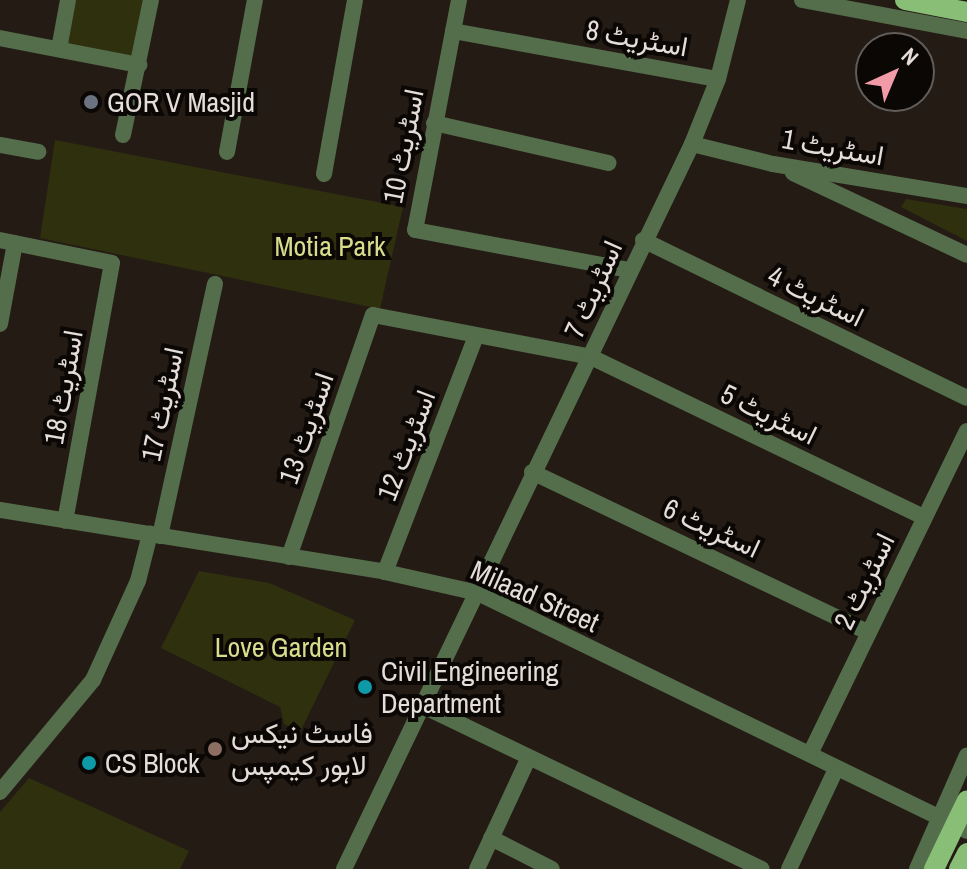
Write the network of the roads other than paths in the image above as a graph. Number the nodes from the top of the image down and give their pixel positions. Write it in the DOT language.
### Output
graph roads {
  1 [pos="68,0"];
  2 [pos="151,0"];
  3 [pos="255,0"];
  4 [pos="355,0"];
  5 [pos="459,0"];
  6 [pos="738,0"];
  7 [pos="802,0"];
  8 [pos="905,0"];
  9 [pos="967,12"];
  10 [pos="453,31"];
  11 [pos="967,31"];
  12 [pos="0,38"];
  13 [pos="59,49"];
  14 [pos="139,65"];
  15 [pos="718,79"];
  16 [pos="434,123"];
  17 [pos="123,135"];
  18 [pos="692,144"];
  19 [pos="0,145"];
  20 [pos="38,152"];
  21 [pos="227,152"];
  22 [pos="608,163"];
  23 [pos="773,164"];
  24 [pos="324,174"];
  25 [pos="967,196"];
  26 [pos="643,240"];
  27 [pos="8,242"];
  28 [pos="967,255"];
  29 [pos="628,270"];
  30 [pos="215,284"];
  31 [pos="373,315"];
  32 [pos="0,324"];
  33 [pos="476,336"];
  34 [pos="591,357"];
  35 [pos="967,398"];
  36 [pos="967,431"];
  37 [pos="532,472"];
  38 [pos="0,510"];
  39 [pos="924,517"];
  40 [pos="65,521"];
  41 [pos="155,535"];
  42 [pos="289,557"];
  43 [pos="385,572"];
  44 [pos="478,593"];
  45 [pos="868,632"];
  46 [pos="421,705"];
  47 [pos="810,754"];
  48 [pos="967,755"];
  49 [pos="529,757"];
  50 [pos="836,769"];
  51 [pos="0,792"];
  52 [pos="967,800"];
  53 [pos="954,825"];
  54 [pos="491,838"];
  55 [pos="967,853"];
  56 [pos="344,869"];
  57 [pos="477,869"];
  58 [pos="552,869"];
  59 [pos="762,869"];
  60 [pos="789,869"];
  61 [pos="917,869"];
  62 [pos="934,869"];
  63 [pos="959,869"];
  1 -- 13 [label="street"];
  2 -- 14 [label="street"];
  3 -- 21 [label="street"];
  4 -- 24 [label="street"];
  5 -- 10 [label="street, اسٹریٹ 10"];
  6 -- 15 [label="street, اسٹریٹ 7"];
  7 -- 11 [label="street"];
  8 -- 9 [label="main road"];
  10 -- 15 [label="street, اسٹریٹ 8"];
  10 -- 16 [label="street, اسٹریٹ 10"];
  12 -- 13 [label="street"];
  13 -- 14 [label="street"];
  14 -- 17 [label="street"];
  15 -- 18 [label="street, اسٹریٹ 7"];
  16 -- 22 [label="street"];
  16 -- 29 [label="street, اسٹریٹ 10"];
  18 -- 23 [label="street, اسٹریٹ 1"];
  18 -- 26 [label="street, اسٹریٹ 7"];
  19 -- 20 [label="street"];
  23 -- 25 [label="street, اسٹریٹ 1"];
  23 -- 28 [label="street"];
  26 -- 29 [label="street, اسٹریٹ 7"];
  26 -- 35 [label="street, اسٹریٹ 4"];
  27 -- 32 [label="street"];
  27 -- 40 [label="street, اسٹریٹ 18"];
  29 -- 34 [label="street, اسٹریٹ 7"];
  30 -- 41 [label="street, اسٹریٹ 17"];
  31 -- 33 [label="street, اسٹریٹ 5"];
  31 -- 42 [label="street, اسٹریٹ 13"];
  33 -- 34 [label="street, اسٹریٹ 5"];
  33 -- 43 [label="street, اسٹریٹ 12"];
  34 -- 37 [label="street, اسٹریٹ 7"];
  34 -- 39 [label="street, اسٹریٹ 5"];
  36 -- 39 [label="street, اسٹریٹ 2"];
  37 -- 44 [label="street, اسٹریٹ 7"];
  37 -- 45 [label="street, اسٹریٹ 6"];
  38 -- 40 [label="street, Milaad Street"];
  39 -- 45 [label="street, اسٹریٹ 2"];
  40 -- 41 [label="street, Milaad Street"];
  41 -- 42 [label="street, Milaad Street"];
  41 -- 51 [label="street, اسٹریٹ 17"];
  42 -- 43 [label="street, Milaad Street"];
  43 -- 44 [label="street, Milaad Street"];
  44 -- 46 [label="street, اسٹریٹ 7"];
  44 -- 47 [label="street, Milaad Street"];
  45 -- 47 [label="street, اسٹریٹ 2"];
  46 -- 49 [label="street"];
  46 -- 56 [label="street, اسٹریٹ 7"];
  47 -- 50 [label="street, Milaad Street"];
  48 -- 53 [label="street"];
  49 -- 54 [label="street"];
  49 -- 59 [label="street"];
  50 -- 53 [label="street, Milaad Street"];
  50 -- 60 [label="street"];
  52 -- 53 [label="main road"];
  53 -- 61 [label="street"];
  53 -- 62 [label="main road"];
  54 -- 57 [label="street"];
  54 -- 58 [label="street"];
  55 -- 63 [label="main road"];
}
